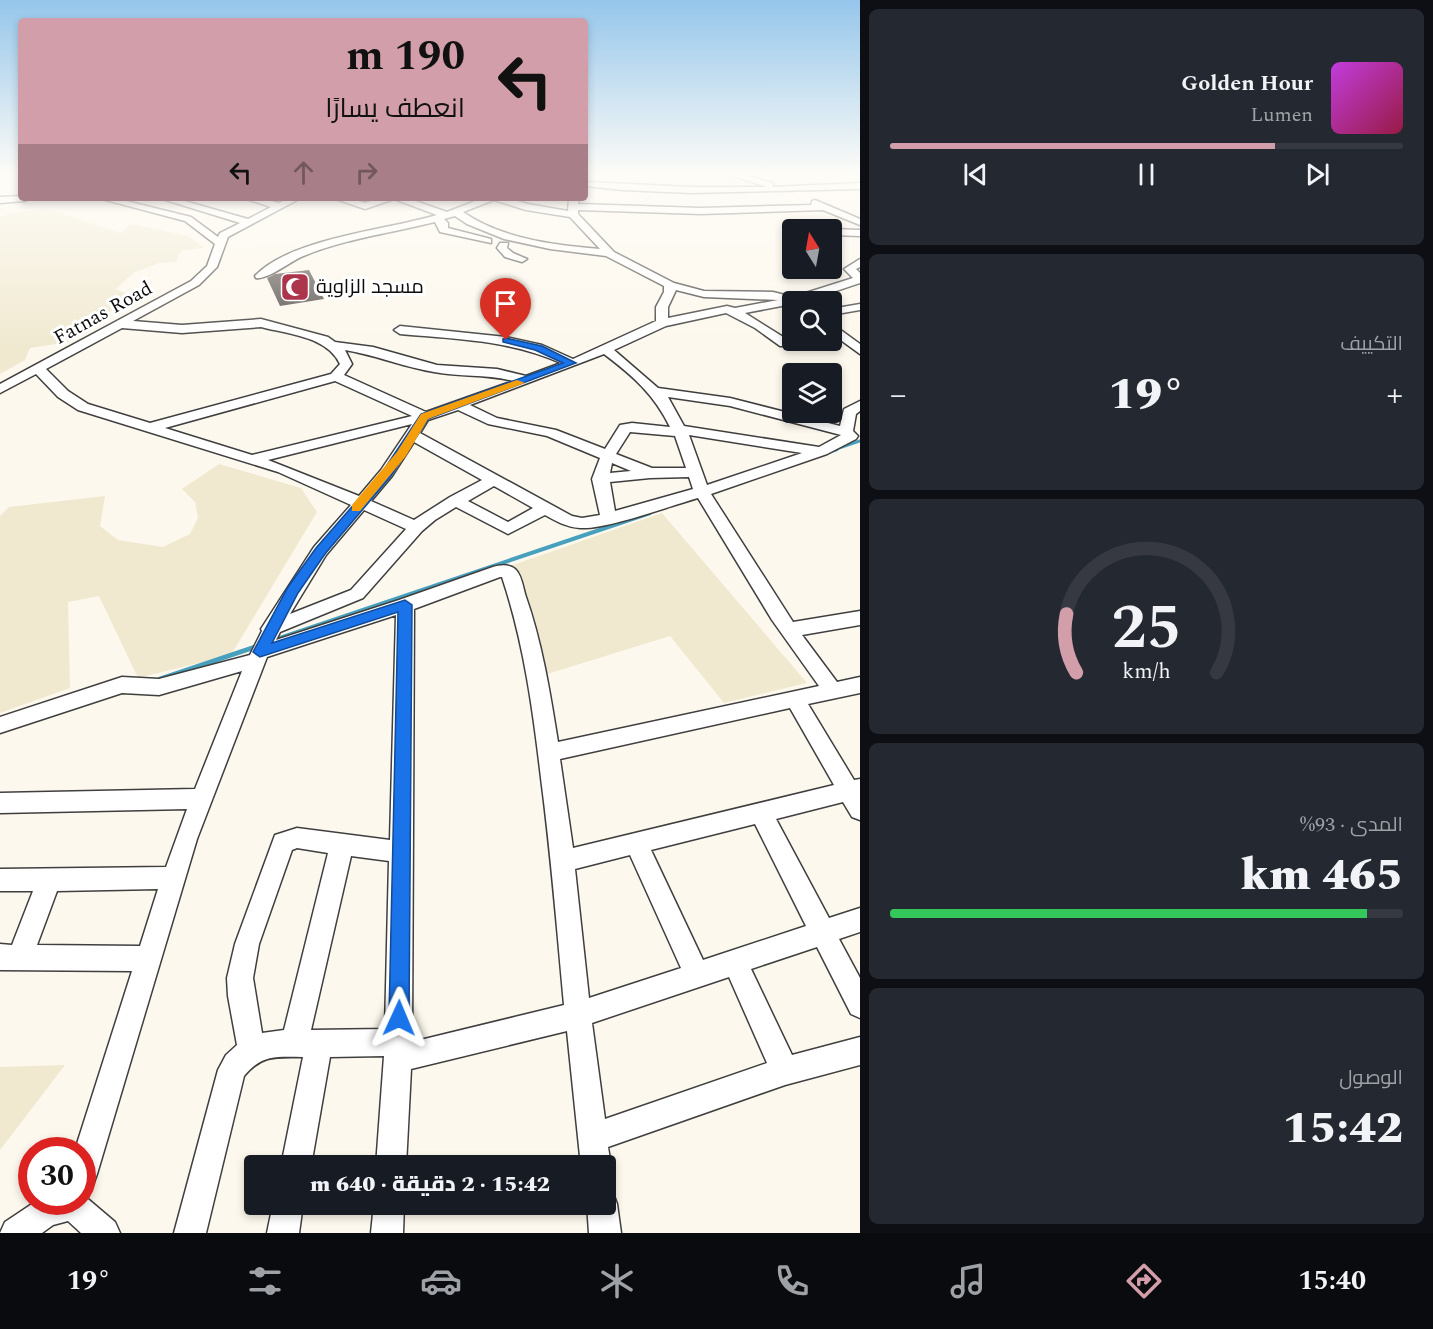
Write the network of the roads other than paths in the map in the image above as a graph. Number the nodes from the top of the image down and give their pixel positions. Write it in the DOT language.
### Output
graph roads {
  1 [pos="208,234"];
  2 [pos="227,234"];
  3 [pos="373,234"];
  4 [pos="456,234"];
  5 [pos="502,234"];
  6 [pos="593,234"];
  7 [pos="220,243"];
  8 [pos="608,253"];
  9 [pos="526,256"];
  10 [pos="860,262"];
  11 [pos="260,276"];
  12 [pos="860,279"];
  13 [pos="670,285"];
  14 [pos="838,285"];
  15 [pos="823,291"];
  16 [pos="704,294"];
  17 [pos="782,297"];
  18 [pos="860,301"];
  19 [pos="782,303"];
  20 [pos="860,307"];
  21 [pos="730,310"];
  22 [pos="842,310"];
  23 [pos="662,323"];
  24 [pos="121,324"];
  25 [pos="400,330"];
  26 [pos="842,335"];
  27 [pos="860,338"];
  28 [pos="847,339"];
  29 [pos="782,342"];
  30 [pos="334,345"];
  31 [pos="606,350"];
  32 [pos="860,350"];
  33 [pos="572,363"];
  34 [pos="38,369"];
  35 [pos="336,377"];
  36 [pos="527,380"];
  37 [pos="0,389"];
  38 [pos="653,391"];
  39 [pos="459,405"];
  40 [pos="860,405"];
  41 [pos="424,417"];
  42 [pos="148,428"];
  43 [pos="679,430"];
  44 [pos="846,432"];
  45 [pos="412,435"];
  46 [pos="822,452"];
  47 [pos="608,454"];
  48 [pos="253,459"];
  49 [pos="695,472"];
  50 [pos="650,473"];
  51 [pos="600,479"];
  52 [pos="494,480"];
  53 [pos="702,492"];
  54 [pos="455,500"];
  55 [pos="360,504"];
  56 [pos="545,508"];
  57 [pos="609,518"];
  58 [pos="416,527"];
  59 [pos="405,605"];
  60 [pos="860,618"];
  61 [pos="270,629"];
  62 [pos="789,630"];
  63 [pos="258,656"];
  64 [pos="860,685"];
  65 [pos="833,691"];
  66 [pos="795,699"];
  67 [pos="0,725"];
  68 [pos="549,753"];
  69 [pos="854,789"];
  70 [pos="201,800"];
  71 [pos="0,803"];
  72 [pos="860,810"];
  73 [pos="761,812"];
  74 [pos="636,843"];
  75 [pos="342,844"];
  76 [pos="402,852"];
  77 [pos="563,861"];
  78 [pos="50,878"];
  79 [pos="174,878"];
  80 [pos="0,880"];
  81 [pos="860,920"];
  82 [pos="824,931"];
  83 [pos="10,957"];
  84 [pos="149,959"];
  85 [pos="735,962"];
  86 [pos="697,975"];
  87 [pos="860,1005"];
  88 [pos="578,1015"];
  89 [pos="307,1042"];
  90 [pos="252,1050"];
  91 [pos="398,1050"];
  92 [pos="860,1051"];
  93 [pos="785,1071"];
  94 [pos="94,1137"];
  95 [pos="595,1152"];
  96 [pos="297,1155"];
  97 [pos="392,1155"];
  98 [pos="42,1215"];
  99 [pos="85,1215"];
  100 [pos="286,1215"];
  101 [pos="388,1215"];
  102 [pos="603,1215"];
  103 [pos="16,1233"];
  104 [pos="104,1233"];
  105 [pos="190,1233"];
  106 [pos="283,1233"];
  107 [pos="387,1233"];
  108 [pos="605,1233"];
  1 -- 7 [label="street"];
  2 -- 7 [label="street, Fatnas Road"];
  3 -- 11 [label="street"];
  4 -- 9 [label="street"];
  5 -- 8 [label="street"];
  6 -- 8 [label="street"];
  7 -- 24 [label="street, Fatnas Road"];
  8 -- 13 [label="street"];
  10 -- 12 [label="street"];
  12 -- 14 [label="street"];
  13 -- 16 [label="street"];
  13 -- 23 [label="street"];
  14 -- 15 [label="street"];
  14 -- 18 [label="street"];
  16 -- 17 [label="street"];
  16 -- 21 [label="street"];
  19 -- 21 [label="street"];
  20 -- 22 [label="street"];
  21 -- 23 [label="street"];
  21 -- 29 [label="street"];
  23 -- 31 [label="street"];
  24 -- 30 [label="street"];
  24 -- 34 [label="street, Fatnas Road"];
  25 -- 33 [label="street"];
  26 -- 28 [label="street"];
  27 -- 28 [label="street"];
  28 -- 32 [label="street"];
  30 -- 35 [label="street"];
  30 -- 36 [label="street"];
  31 -- 33 [label="street"];
  31 -- 38 [label="street"];
  33 -- 36 [label="street"];
  34 -- 37 [label="street, Fatnas Road"];
  34 -- 42 [label="street"];
  35 -- 41 [label="street"];
  35 -- 42 [label="street"];
  36 -- 39 [label="street"];
  38 -- 43 [label="street"];
  38 -- 44 [label="street"];
  39 -- 41 [label="street"];
  39 -- 47 [label="street"];
  40 -- 44 [label="street"];
  41 -- 45 [label="street"];
  41 -- 48 [label="street"];
  42 -- 48 [label="street"];
  43 -- 46 [label="street"];
  43 -- 47 [label="street"];
  43 -- 49 [label="street"];
  44 -- 46 [label="street"];
  45 -- 52 [label="street"];
  45 -- 55 [label="street"];
  46 -- 53 [label="street"];
  47 -- 50 [label="street"];
  47 -- 51 [label="street"];
  48 -- 55 [label="street"];
  49 -- 50 [label="street"];
  49 -- 53 [label="street"];
  50 -- 51 [label="street"];
  51 -- 57 [label="street"];
  52 -- 54 [label="street"];
  52 -- 56 [label="street"];
  53 -- 57 [label="street"];
  53 -- 62 [label="street"];
  54 -- 56 [label="street"];
  54 -- 58 [label="street"];
  55 -- 58 [label="street"];
  55 -- 61 [label="street"];
  56 -- 57 [label="street"];
  58 -- 61 [label="street"];
  59 -- 63 [label="street"];
  59 -- 68 [label="street"];
  59 -- 76 [label="street"];
  60 -- 62 [label="street"];
  61 -- 63 [label="street"];
  62 -- 65 [label="street"];
  63 -- 67 [label="street"];
  63 -- 70 [label="street"];
  64 -- 65 [label="street"];
  65 -- 66 [label="street"];
  66 -- 68 [label="street"];
  66 -- 69 [label="street"];
  68 -- 77 [label="street"];
  69 -- 72 [label="street"];
  69 -- 73 [label="street"];
  70 -- 71 [label="street"];
  70 -- 79 [label="street"];
  73 -- 74 [label="street"];
  73 -- 82 [label="street"];
  74 -- 77 [label="street"];
  74 -- 86 [label="street"];
  75 -- 76 [label="street"];
  75 -- 89 [label="street"];
  75 -- 90 [label="street"];
  76 -- 91 [label="street"];
  77 -- 88 [label="street"];
  78 -- 79 [label="street"];
  78 -- 80 [label="street"];
  78 -- 83 [label="street"];
  79 -- 84 [label="street"];
  81 -- 82 [label="street"];
  82 -- 85 [label="street"];
  82 -- 87 [label="street"];
  83 -- 84 [label="street"];
  84 -- 94 [label="street"];
  85 -- 86 [label="street"];
  85 -- 93 [label="street"];
  86 -- 88 [label="street"];
  88 -- 91 [label="street"];
  88 -- 95 [label="street"];
  89 -- 90 [label="street"];
  89 -- 91 [label="street"];
  89 -- 96 [label="street"];
  90 -- 105 [label="street"];
  91 -- 97 [label="street"];
  92 -- 93 [label="street"];
  93 -- 95 [label="street"];
  98 -- 103 [label="street"];
  99 -- 104 [label="street"];
  100 -- 106 [label="street"];
  101 -- 107 [label="street"];
  102 -- 108 [label="street"];
}
